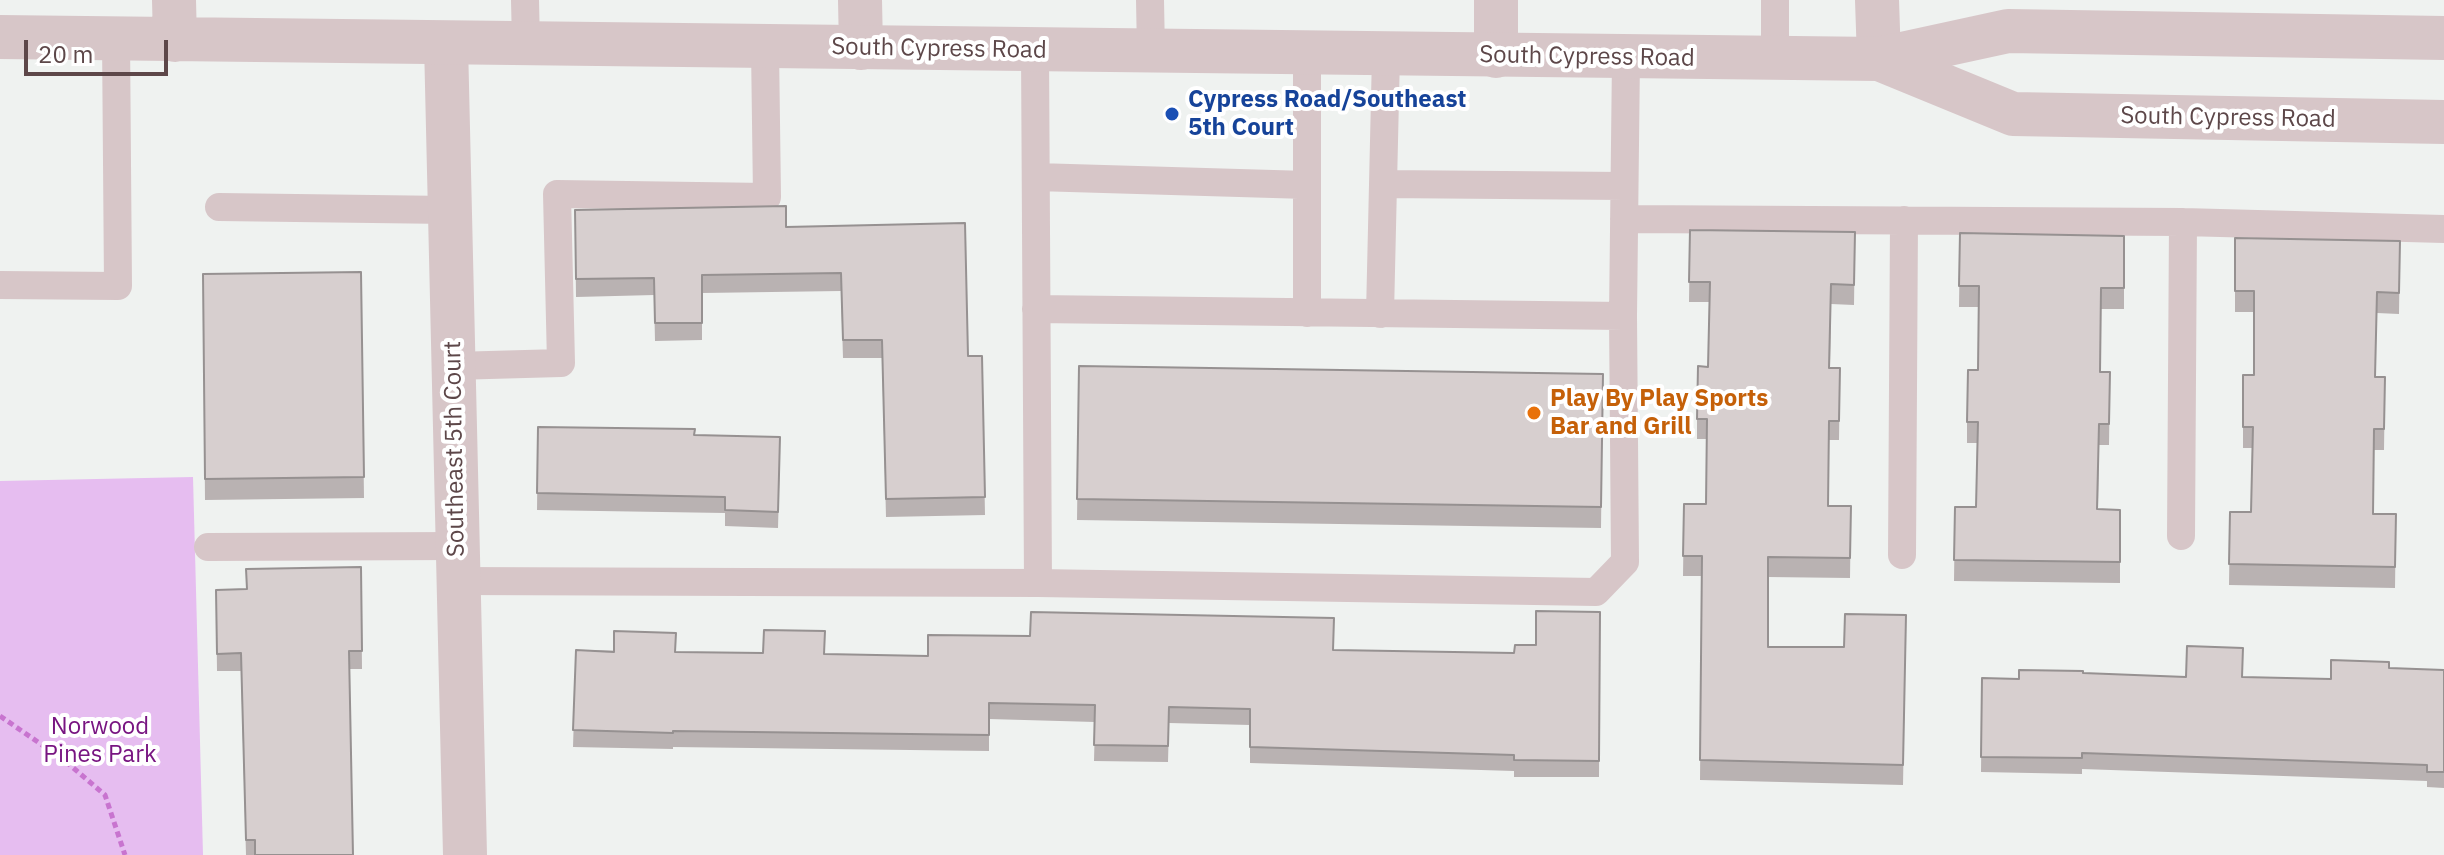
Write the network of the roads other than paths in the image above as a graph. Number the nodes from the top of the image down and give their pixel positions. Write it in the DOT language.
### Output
graph roads {
  1 [pos="525,0"];
  2 [pos="860,0"];
  3 [pos="1150,0"];
  4 [pos="1496,0"];
  5 [pos="1775,0"];
  6 [pos="1877,0"];
  7 [pos="175,20"];
  8 [pos="0,37"];
  9 [pos="116,38"];
  10 [pos="2444,38"];
  11 [pos="446,43"];
  12 [pos="526,44"];
  13 [pos="765,47"];
  14 [pos="861,48"];
  15 [pos="1035,51"];
  16 [pos="1151,52"];
  17 [pos="1307,54"];
  18 [pos="1386,55"];
  19 [pos="1496,56"];
  20 [pos="1626,58"];
  21 [pos="1775,58"];
  22 [pos="1879,59"];
  23 [pos="2444,122"];
  24 [pos="1036,177"];
  25 [pos="1383,184"];
  26 [pos="1307,185"];
  27 [pos="1624,186"];
  28 [pos="219,207"];
  29 [pos="449,210"];
  30 [pos="1624,219"];
  31 [pos="1904,220"];
  32 [pos="2183,222"];
  33 [pos="2444,229"];
  34 [pos="0,285"];
  35 [pos="1036,309"];
  36 [pos="1307,313"];
  37 [pos="1380,314"];
  38 [pos="1623,316"];
  39 [pos="453,366"];
  40 [pos="2181,536"];
  41 [pos="208,547"];
  42 [pos="1902,555"];
  43 [pos="457,563"];
  44 [pos="1038,583"];
  45 [pos="465,855"];
  1 -- 12 [label="lane"];
  2 -- 14 [label="street"];
  3 -- 16 [label="lane"];
  4 -- 19 [label="street"];
  5 -- 21 [label="lane"];
  6 -- 22 [label="street"];
  7 -- 9 [label="street, South Cypress Road"];
  7 -- 11 [label="street, South Cypress Road"];
  8 -- 9 [label="street, South Cypress Road"];
  9 -- 34 [label="lane"];
  10 -- 22 [label="street, South Cypress Road"];
  11 -- 12 [label="street, South Cypress Road"];
  11 -- 29 [label="street, Southeast 5th Court"];
  12 -- 13 [label="street, South Cypress Road"];
  13 -- 14 [label="street, South Cypress Road"];
  13 -- 39 [label="lane"];
  14 -- 15 [label="street, South Cypress Road"];
  15 -- 16 [label="street, South Cypress Road"];
  15 -- 24 [label="lane"];
  16 -- 17 [label="street, South Cypress Road"];
  17 -- 18 [label="street, South Cypress Road"];
  17 -- 26 [label="lane"];
  18 -- 19 [label="street, South Cypress Road"];
  18 -- 25 [label="lane"];
  19 -- 20 [label="street, South Cypress Road"];
  20 -- 21 [label="street, South Cypress Road"];
  20 -- 27 [label="lane"];
  21 -- 22 [label="street, South Cypress Road"];
  22 -- 23 [label="street, South Cypress Road"];
  24 -- 26 [label="lane"];
  24 -- 35 [label="lane"];
  25 -- 27 [label="lane"];
  25 -- 37 [label="lane"];
  26 -- 36 [label="lane"];
  27 -- 30 [label="lane"];
  28 -- 29 [label="lane"];
  29 -- 39 [label="street, Southeast 5th Court"];
  30 -- 31 [label="lane"];
  30 -- 38 [label="lane"];
  31 -- 32 [label="lane"];
  31 -- 42 [label="lane"];
  32 -- 33 [label="lane"];
  32 -- 40 [label="lane"];
  35 -- 36 [label="lane"];
  35 -- 44 [label="lane"];
  36 -- 37 [label="lane"];
  37 -- 38 [label="lane"];
  38 -- 44 [label="lane"];
  39 -- 43 [label="street, Southeast 5th Court"];
  41 -- 43 [label="lane"];
  43 -- 44 [label="lane"];
  43 -- 45 [label="street, Southeast 5th Court"];
}
